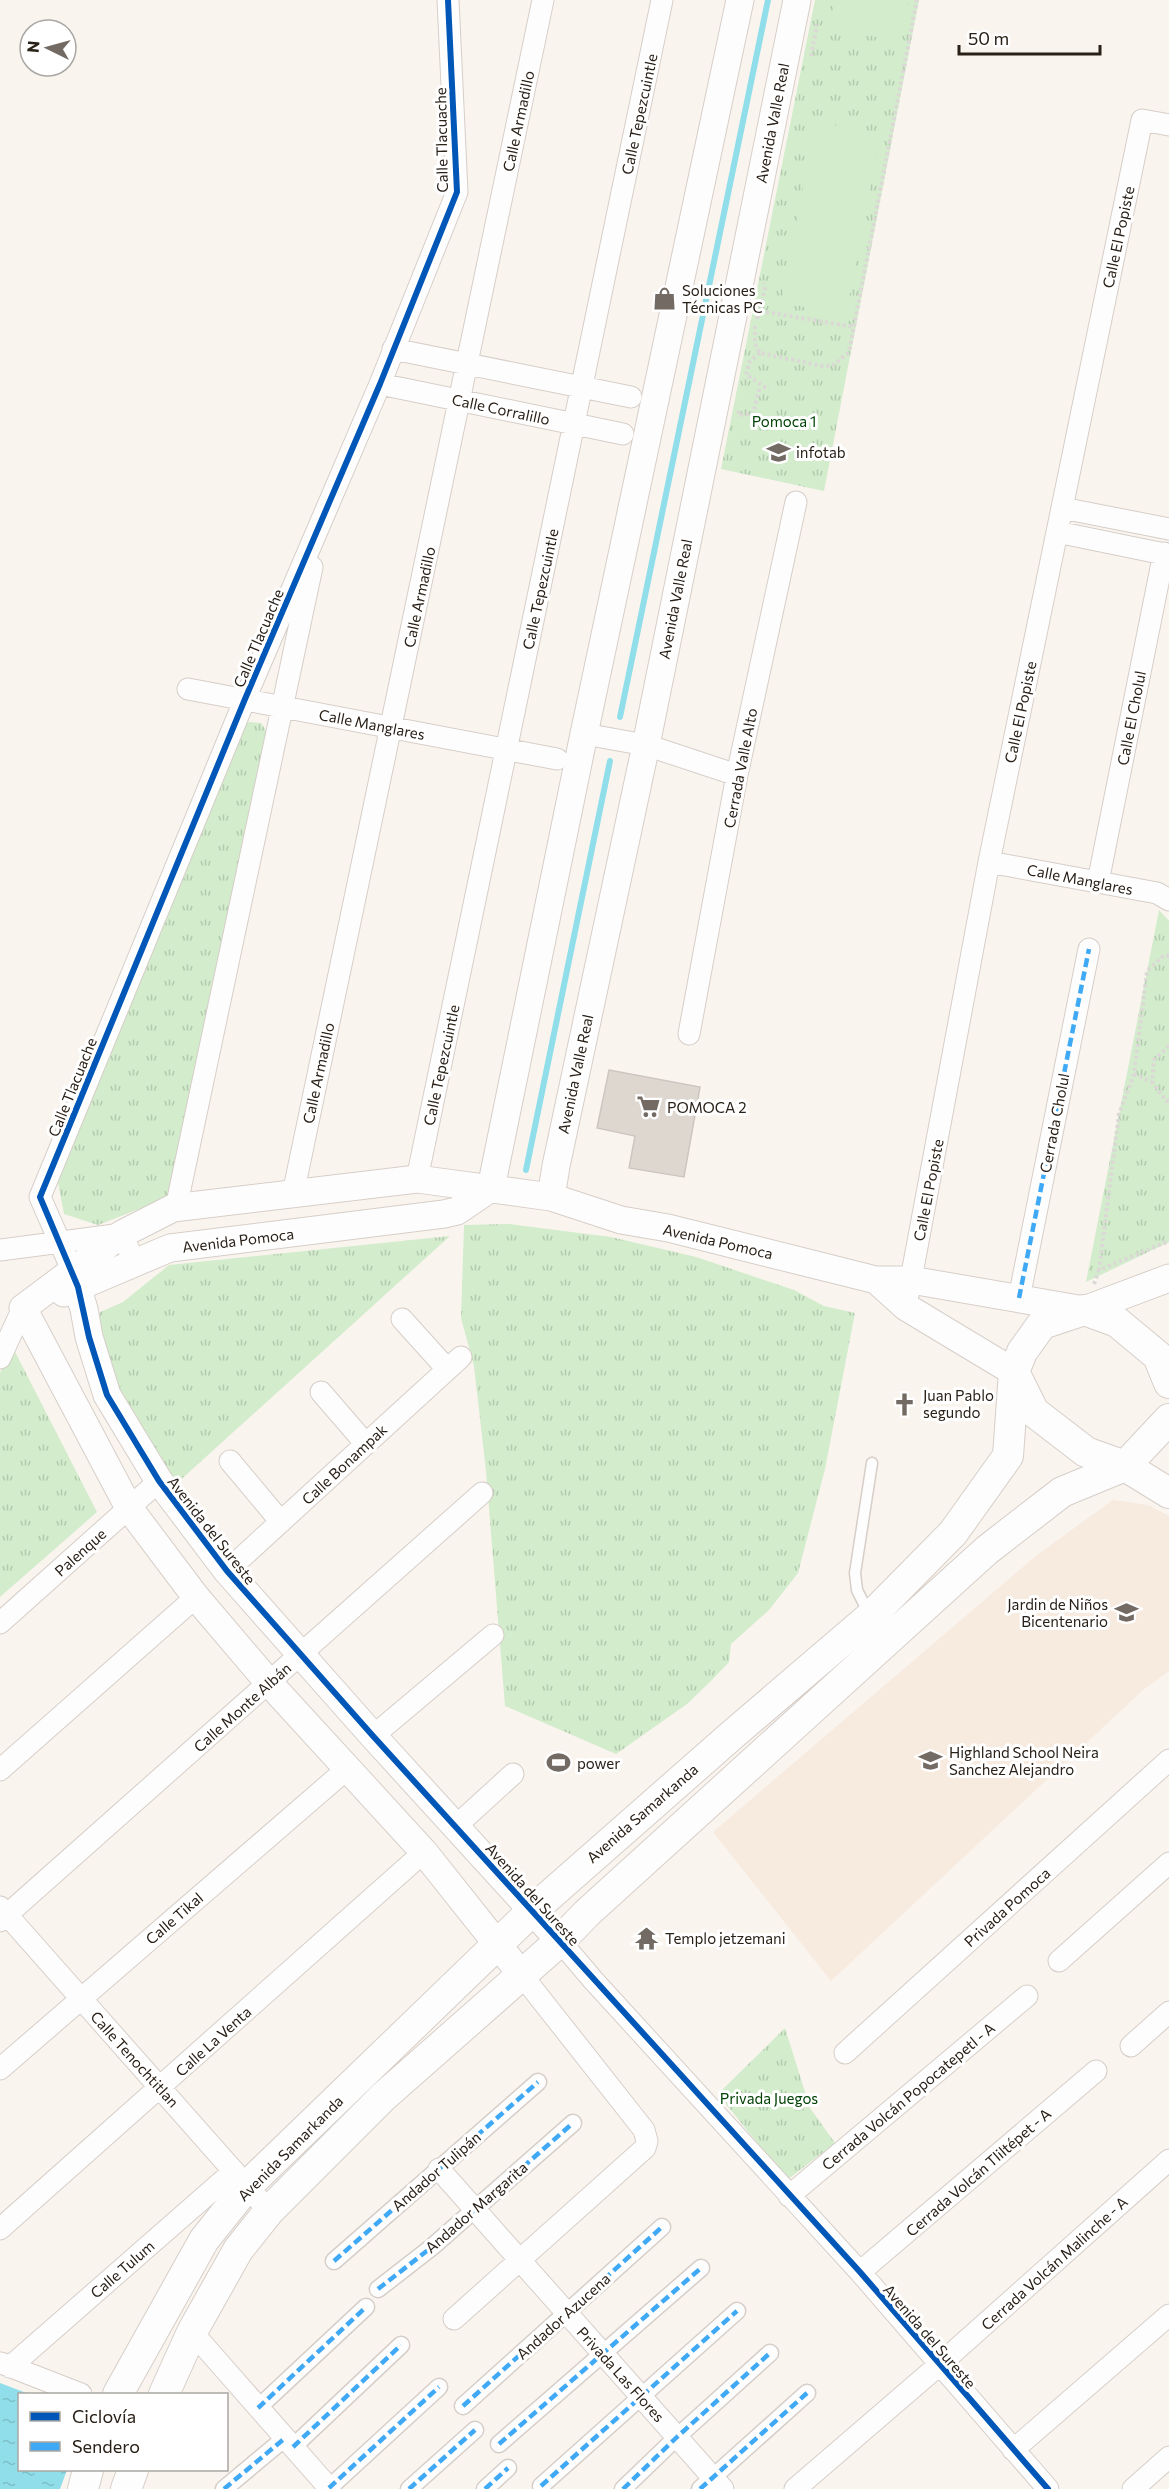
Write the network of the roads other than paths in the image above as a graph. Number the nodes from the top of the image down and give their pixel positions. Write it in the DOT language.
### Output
graph roads {
  1 [pos="448,0"];
  2 [pos="543,0"];
  3 [pos="662,0"];
  4 [pos="740,0"];
  5 [pos="797,0"];
  6 [pos="1169,125"];
  7 [pos="393,349"];
  8 [pos="468,364"];
  9 [pos="380,384"];
  10 [pos="582,387"];
  11 [pos="631,397"];
  12 [pos="461,401"];
  13 [pos="574,424"];
  14 [pos="623,434"];
  15 [pos="796,502"];
  16 [pos="1062,508"];
  17 [pos="323,519"];
  18 [pos="1169,528"];
  19 [pos="1057,532"];
  20 [pos="1166,554"];
  21 [pos="188,689"];
  22 [pos="245,699"];
  23 [pos="282,706"];
  24 [pos="391,727"];
  25 [pos="584,734"];
  26 [pos="646,745"];
  27 [pos="507,749"];
  28 [pos="557,759"];
  29 [pos="737,775"];
  30 [pos="989,862"];
  31 [pos="1098,882"];
  32 [pos="1169,900"];
  33 [pos="1089,949"];
  34 [pos="689,1034"];
  35 [pos="417,1179"];
  36 [pos="491,1188"];
  37 [pos="293,1194"];
  38 [pos="551,1197"];
  39 [pos="176,1208"];
  40 [pos="122,1234"];
  41 [pos="58,1242"];
  42 [pos="0,1250"];
  43 [pos="135,1264"];
  44 [pos="1169,1278"];
  45 [pos="75,1279"];
  46 [pos="876,1280"];
  47 [pos="911,1280"];
  48 [pos="1019,1298"];
  49 [pos="906,1307"];
  50 [pos="22,1308"];
  51 [pos="1084,1310"];
  52 [pos="402,1319"];
  53 [pos="0,1358"];
  54 [pos="1014,1372"];
  55 [pos="1169,1383"];
  56 [pos="321,1392"];
  57 [pos="1169,1419"];
  58 [pos="365,1443"];
  59 [pos="230,1461"];
  60 [pos="872,1463"];
  61 [pos="1125,1466"];
  62 [pos="159,1481"];
  63 [pos="482,1493"];
  64 [pos="1169,1493"];
  65 [pos="129,1508"];
  66 [pos="281,1522"];
  67 [pos="227,1571"];
  68 [pos="196,1597"];
  69 [pos="870,1617"];
  70 [pos="0,1623"];
  71 [pos="492,1635"];
  72 [pos="300,1654"];
  73 [pos="270,1684"];
  74 [pos="732,1735"];
  75 [pos="373,1736"];
  76 [pos="1169,1760"];
  77 [pos="754,1761"];
  78 [pos="348,1768"];
  79 [pos="0,1770"];
  80 [pos="513,1774"];
  81 [pos="456,1826"];
  82 [pos="424,1852"];
  83 [pos="1169,1863"];
  84 [pos="533,1910"];
  85 [pos="2,1915"];
  86 [pos="560,1941"];
  87 [pos="497,1947"];
  88 [pos="1059,1961"];
  89 [pos="520,1974"];
  90 [pos="1027,1996"];
  91 [pos="81,1998"];
  92 [pos="1169,2012"];
  93 [pos="1131,2046"];
  94 [pos="845,2053"];
  95 [pos="0,2069"];
  96 [pos="1096,2071"];
  97 [pos="538,2082"];
  98 [pos="160,2088"];
  99 [pos="573,2123"];
  100 [pos="1169,2160"];
  101 [pos="439,2169"];
  102 [pos="240,2179"];
  103 [pos="789,2196"];
  104 [pos="475,2209"];
  105 [pos="269,2211"];
  106 [pos="662,2227"];
  107 [pos="0,2229"];
  108 [pos="519,2259"];
  109 [pos="334,2261"];
  110 [pos="701,2268"];
  111 [pos="860,2272"];
  112 [pos="378,2289"];
  113 [pos="366,2307"];
  114 [pos="736,2311"];
  115 [pos="567,2313"];
  116 [pos="1169,2315"];
  117 [pos="454,2319"];
  118 [pos="192,2332"];
  119 [pos="401,2345"];
  120 [pos="603,2353"];
  121 [pos="770,2353"];
  122 [pos="5,2365"];
  123 [pos="939,2365"];
  124 [pos="439,2387"];
  125 [pos="78,2393"];
  126 [pos="119,2393"];
  127 [pos="164,2393"];
  128 [pos="807,2393"];
  129 [pos="641,2396"];
  130 [pos="463,2406"];
  131 [pos="258,2408"];
  132 [pos="475,2430"];
  133 [pos="677,2436"];
  134 [pos="289,2442"];
  135 [pos="499,2444"];
  136 [pos="1013,2450"];
  137 [pos="1169,2457"];
  138 [pos="508,2468"];
  139 [pos="88,2471"];
  140 [pos="133,2471"];
  141 [pos="712,2485"];
  142 [pos="541,2486"];
  143 [pos="83,2489"];
  144 [pos="126,2489"];
  145 [pos="224,2489"];
  146 [pos="329,2489"];
  147 [pos="409,2489"];
  148 [pos="485,2489"];
  149 [pos="623,2489"];
  150 [pos="795,2489"];
  151 [pos="1048,2489"];
  152 [pos="1133,2489"];
  1 -- 7 [label="street, Calle Tlacuache"];
  2 -- 8 [label="street, Calle Armadillo"];
  3 -- 10 [label="street, Calle Tepezcuintle"];
  4 -- 25 [label="street"];
  5 -- 26 [label="street, Avenida Valle Real"];
  6 -- 16 [label="street, Calle El Popiste"];
  7 -- 8 [label="street"];
  7 -- 9 [label="street, Calle Tlacuache"];
  8 -- 10 [label="street"];
  8 -- 12 [label="street, Calle Armadillo"];
  9 -- 12 [label="street, Calle Corralillo"];
  9 -- 17 [label="street, Calle Tlacuache"];
  10 -- 11 [label="street"];
  10 -- 13 [label="street, Calle Tepezcuintle"];
  12 -- 13 [label="street, Calle Corralillo"];
  12 -- 24 [label="street, Calle Armadillo"];
  13 -- 14 [label="street, Calle Corralillo"];
  13 -- 27 [label="street, Calle Tepezcuintle"];
  15 -- 29 [label="street, Cerrada Valle Alto"];
  16 -- 18 [label="street"];
  16 -- 19 [label="street, Calle El Popiste"];
  17 -- 22 [label="street, Calle Tlacuache"];
  17 -- 23 [label="street, Calle Tlacuache"];
  19 -- 20 [label="street"];
  19 -- 30 [label="street, Calle El Popiste"];
  20 -- 31 [label="street, Calle El Cholul"];
  21 -- 22 [label="street, Calle Manglares"];
  22 -- 23 [label="street, Calle Manglares"];
  22 -- 41 [label="street, Calle Tlacuache"];
  23 -- 24 [label="street, Calle Manglares"];
  23 -- 39 [label="street, Calle Tlacuache"];
  24 -- 27 [label="street, Calle Manglares"];
  24 -- 37 [label="street, Calle Armadillo"];
  25 -- 26 [label="street"];
  25 -- 36 [label="street"];
  26 -- 29 [label="street"];
  26 -- 38 [label="street, Avenida Valle Real"];
  27 -- 28 [label="street, Calle Manglares"];
  27 -- 35 [label="street, Calle Tepezcuintle"];
  29 -- 34 [label="street, Cerrada Valle Alto"];
  30 -- 31 [label="street, Calle Manglares"];
  30 -- 47 [label="street, Calle El Popiste"];
  31 -- 32 [label="street, Calle Manglares"];
  33 -- 48 [label="street, Cerrada Cholul"];
  35 -- 36 [label="street, Avenida Pomoca"];
  35 -- 37 [label="street, Avenida Pomoca"];
  36 -- 38 [label="street, Avenida Pomoca"];
  36 -- 43 [label="street, Avenida Pomoca"];
  37 -- 39 [label="street, Avenida Pomoca"];
  38 -- 46 [label="street, Avenida Pomoca"];
  39 -- 40 [label="street, Avenida Pomoca"];
  40 -- 41 [label="street"];
  40 -- 43 [label="street"];
  40 -- 45 [label="street, Avenida Pomoca"];
  41 -- 42 [label="street"];
  41 -- 45 [label="street, Calle Tlacuache"];
  43 -- 45 [label="street, Avenida Pomoca"];
  44 -- 51 [label="street, Avenida Samarkanda"];
  45 -- 50 [label="street, Avenida Pomoca"];
  45 -- 62 [label="street, Avenida del Sureste"];
  46 -- 47 [label="street, Avenida Pomoca"];
  46 -- 49 [label="street, Avenida Pomoca"];
  47 -- 48 [label="street, Avenida Pomoca"];
  47 -- 49 [label="street, Calle El Popiste"];
  48 -- 51 [label="street, Avenida Pomoca"];
  49 -- 54 [label="street, Avenida Pomoca"];
  50 -- 53 [label="street"];
  50 -- 65 [label="street"];
  51 -- 54 [label="main road, Avenida Samarkanda"];
  51 -- 55 [label="main road, Avenida Pomoca"];
  52 -- 58 [label="street, Calle Bonampak"];
  54 -- 61 [label="main road"];
  54 -- 69 [label="main road, Avenida Samarkanda"];
  56 -- 58 [label="street"];
  57 -- 61 [label="main road, Avenida Samarkanda"];
  58 -- 66 [label="street, Calle Bonampak"];
  59 -- 66 [label="street"];
  60 -- 69 [label="lane"];
  61 -- 64 [label="main road"];
  61 -- 77 [label="main road, Avenida Samarkanda"];
  62 -- 65 [label="street, Palenque"];
  62 -- 67 [label="street, Avenida del Sureste"];
  63 -- 72 [label="street, Calle Monte Albán"];
  65 -- 68 [label="street"];
  65 -- 70 [label="street, Palenque"];
  66 -- 67 [label="street, Calle Bonampak"];
  67 -- 72 [label="street, Avenida del Sureste"];
  68 -- 73 [label="street"];
  68 -- 79 [label="street"];
  69 -- 74 [label="main road, Avenida Samarkanda"];
  71 -- 75 [label="street"];
  72 -- 73 [label="street, Calle Monte Albán"];
  72 -- 75 [label="street, Avenida del Sureste"];
  73 -- 78 [label="street"];
  73 -- 85 [label="street, Calle Monte Albán"];
  74 -- 77 [label="main road"];
  74 -- 84 [label="main road, Avenida Samarkanda"];
  75 -- 81 [label="street, Avenida del Sureste"];
  76 -- 94 [label="street, Privada Pomoca"];
  77 -- 86 [label="main road, Avenida Samarkanda"];
  78 -- 82 [label="street"];
  78 -- 91 [label="street, Calle Tikal"];
  80 -- 81 [label="street"];
  81 -- 84 [label="street, Avenida del Sureste"];
  82 -- 87 [label="street"];
  82 -- 98 [label="street, Calle La Venta"];
  83 -- 88 [label="street"];
  84 -- 86 [label="street, Avenida del Sureste"];
  84 -- 87 [label="main road, Avenida Samarkanda"];
  85 -- 91 [label="street, Calle Tenochtitlan"];
  86 -- 89 [label="main road, Avenida Samarkanda"];
  86 -- 103 [label="street, Avenida del Sureste"];
  87 -- 89 [label="street"];
  87 -- 102 [label="main road, Avenida Samarkanda"];
  89 -- 105 [label="main road, Avenida Samarkanda"];
  89 -- 108 [label="street"];
  90 -- 103 [label="street, Cerrada Volcán Popocatepetl - A"];
  91 -- 95 [label="street, Calle Tikal"];
  91 -- 98 [label="street, Calle Tenochtitlan"];
  92 -- 93 [label="street"];
  96 -- 111 [label="street, Cerrada Volcán Tliltépet - A"];
  97 -- 101 [label="street, Andador Tulipán"];
  98 -- 102 [label="street, Calle Tenochtitlan"];
  98 -- 107 [label="street, Calle La Venta"];
  99 -- 104 [label="street, Andador Margarita"];
  100 -- 123 [label="street, Cerrada Volcán Malinche - A"];
  101 -- 104 [label="street, Privada Las Flores"];
  101 -- 109 [label="street, Andador Tulipán"];
  102 -- 105 [label="street, Calle Tenochtitlan"];
  102 -- 122 [label="street, Calle Tulum"];
  102 -- 126 [label="main road, Avenida Samarkanda"];
  103 -- 111 [label="street, Avenida del Sureste"];
  104 -- 108 [label="street, Privada Las Flores"];
  104 -- 112 [label="street, Andador Margarita"];
  105 -- 118 [label="main road, Avenida Samarkanda"];
  106 -- 115 [label="street, Andador Azucena"];
  108 -- 115 [label="street, Privada Las Flores"];
  108 -- 117 [label="street"];
  110 -- 120 [label="street"];
  111 -- 123 [label="street, Avenida del Sureste"];
  113 -- 131 [label="street"];
  114 -- 129 [label="street"];
  115 -- 120 [label="street, Privada Las Flores"];
  115 -- 130 [label="street, Andador Azucena"];
  116 -- 136 [label="street"];
  118 -- 127 [label="main road, Avenida Samarkanda"];
  118 -- 131 [label="street"];
  119 -- 134 [label="street"];
  120 -- 129 [label="street, Privada Las Flores"];
  120 -- 135 [label="street"];
  121 -- 133 [label="street"];
  122 -- 125 [label="street"];
  123 -- 136 [label="street, Avenida del Sureste"];
  123 -- 150 [label="street, Cerrada Volcán Malinche - A"];
  124 -- 146 [label="street"];
  128 -- 141 [label="street"];
  129 -- 133 [label="street, Privada Las Flores"];
  129 -- 142 [label="street"];
  131 -- 134 [label="street"];
  132 -- 147 [label="street"];
  133 -- 141 [label="street, Privada Las Flores"];
  133 -- 149 [label="street"];
  134 -- 145 [label="street"];
  134 -- 146 [label="street"];
  136 -- 151 [label="street, Avenida del Sureste"];
  137 -- 152 [label="street"];
  138 -- 148 [label="street"];
  139 -- 143 [label="main road"];
  140 -- 144 [label="main road"];
}
